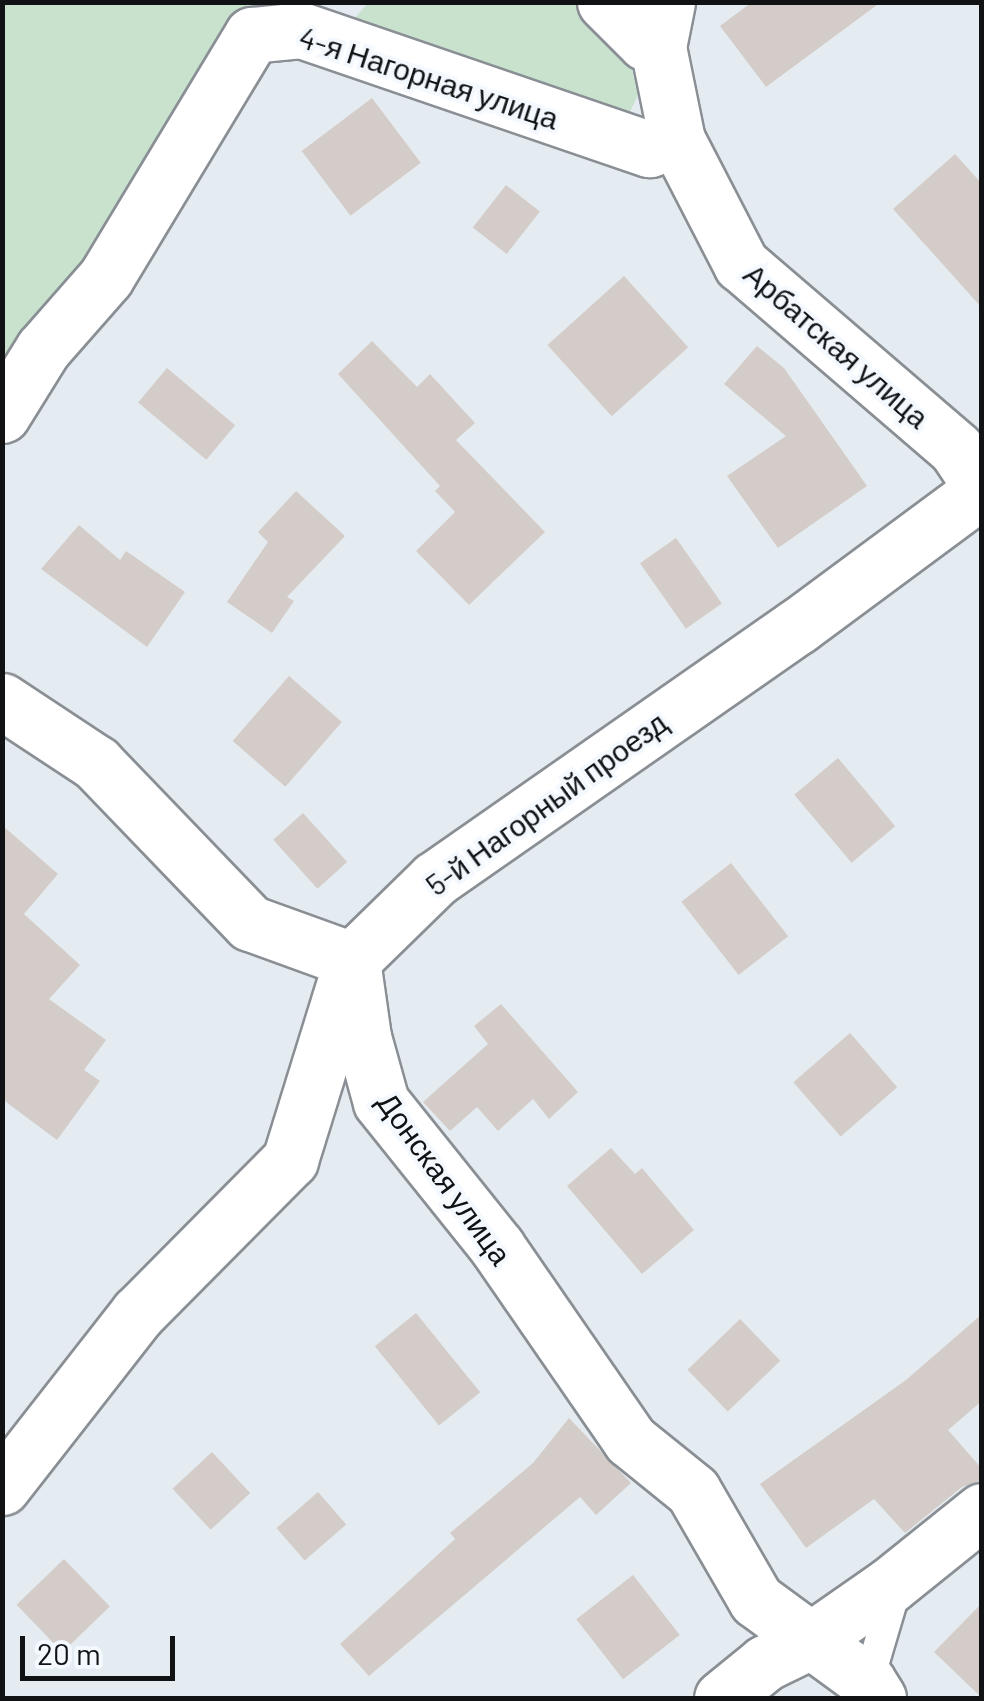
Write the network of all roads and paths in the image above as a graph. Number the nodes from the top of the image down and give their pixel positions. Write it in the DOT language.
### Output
graph roads {
  1 [pos="605,2"];
  2 [pos="663,25"];
  3 [pos="677,140"];
  4 [pos="2,415"];
  5 [pos="982,489"];
  6 [pos="2,701"];
  7 [pos="352,960"];
  8 [pos="2,1486"];
  9 [pos="982,1510"];
  10 [pos="890,1585"];
  11 [pos="808,1642"];
  12 [pos="873,1690"];
  13 [pos="722,1698"];
  1 -- 2 [label="street"];
  2 -- 3 [label="street"];
  3 -- 4 [label="street, 4-я Нагорная улица"];
  3 -- 5 [label="street, Арбатская улица"];
  5 -- 7 [label="street, 5-й Нагорный проезд"];
  6 -- 7 [label="street"];
  7 -- 8 [label="street, 5-й Нагорный проезд"];
  7 -- 11 [label="street, Донская улица"];
  9 -- 10 [label="street"];
  10 -- 11 [label="street"];
  10 -- 12 [label="lane"];
  11 -- 12 [label="street, Донская улица"];
  11 -- 13 [label="street"];
}
